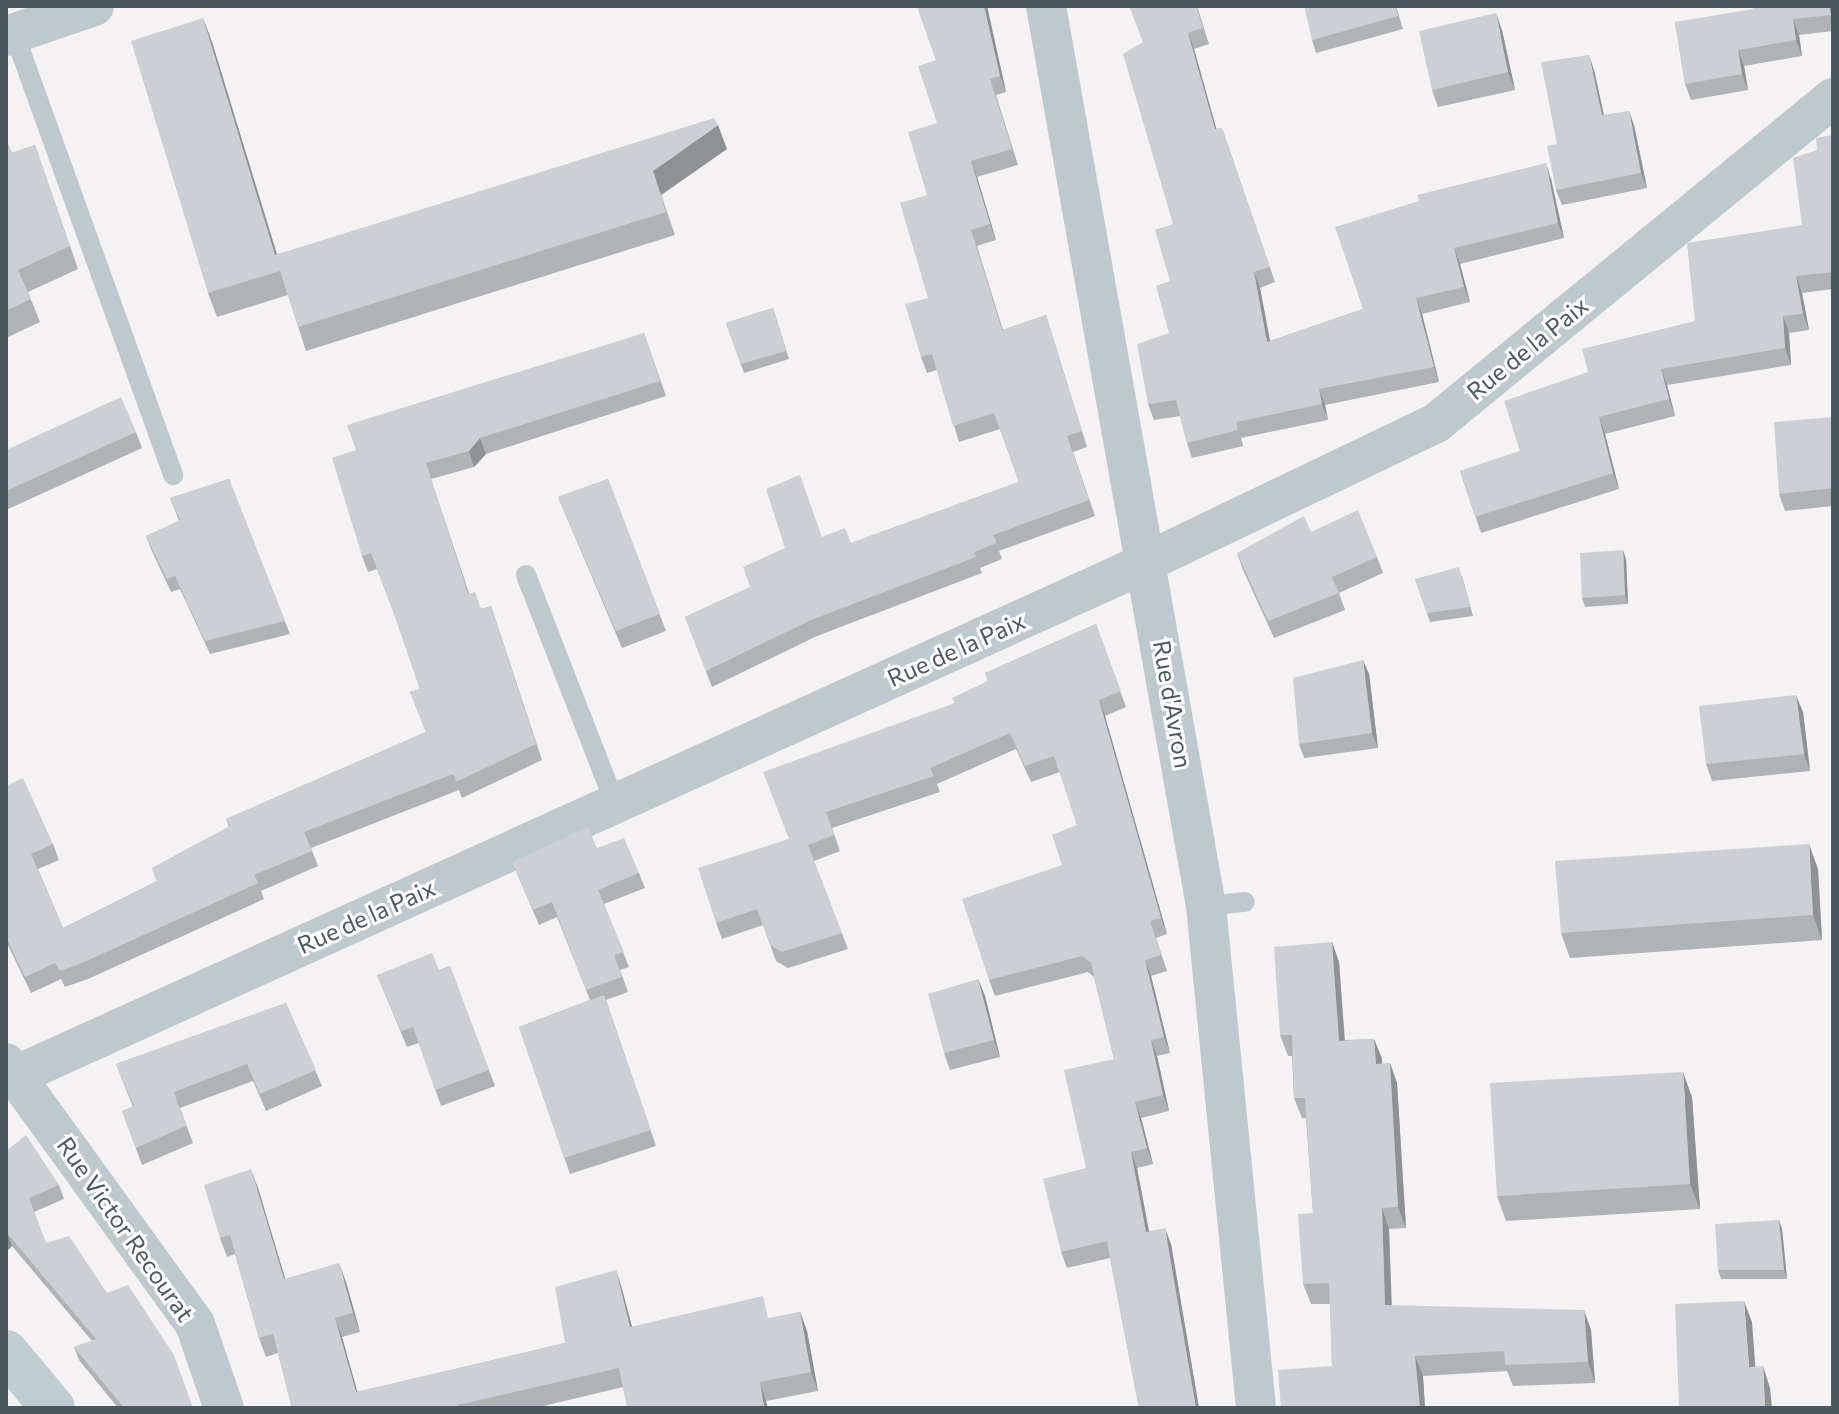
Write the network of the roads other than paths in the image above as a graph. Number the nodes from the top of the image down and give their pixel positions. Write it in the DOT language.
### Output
graph roads {
  1 [pos="94,6"];
  2 [pos="1046,6"];
  3 [pos="10,35"];
  4 [pos="1833,98"];
  5 [pos="173,475"];
  6 [pos="1149,561"];
  7 [pos="526,575"];
  8 [pos="615,803"];
  9 [pos="1245,902"];
  10 [pos="1206,906"];
  11 [pos="9,1073"];
  12 [pos="6,1352"];
  13 [pos="53,1408"];
  14 [pos="224,1408"];
  15 [pos="1256,1408"];
  1 -- 3 [label="street"];
  2 -- 6 [label="street, Rue d'Avron"];
  3 -- 5 [label="lane"];
  4 -- 6 [label="street, Rue de la Paix"];
  6 -- 8 [label="street, Rue de la Paix"];
  6 -- 10 [label="street, Rue d'Avron"];
  7 -- 8 [label="lane"];
  8 -- 11 [label="street, Rue de la Paix"];
  9 -- 10 [label="lane"];
  10 -- 15 [label="street, Rue d'Avron"];
  11 -- 14 [label="street, Rue Victor Recourat"];
  12 -- 13 [label="street"];
}
